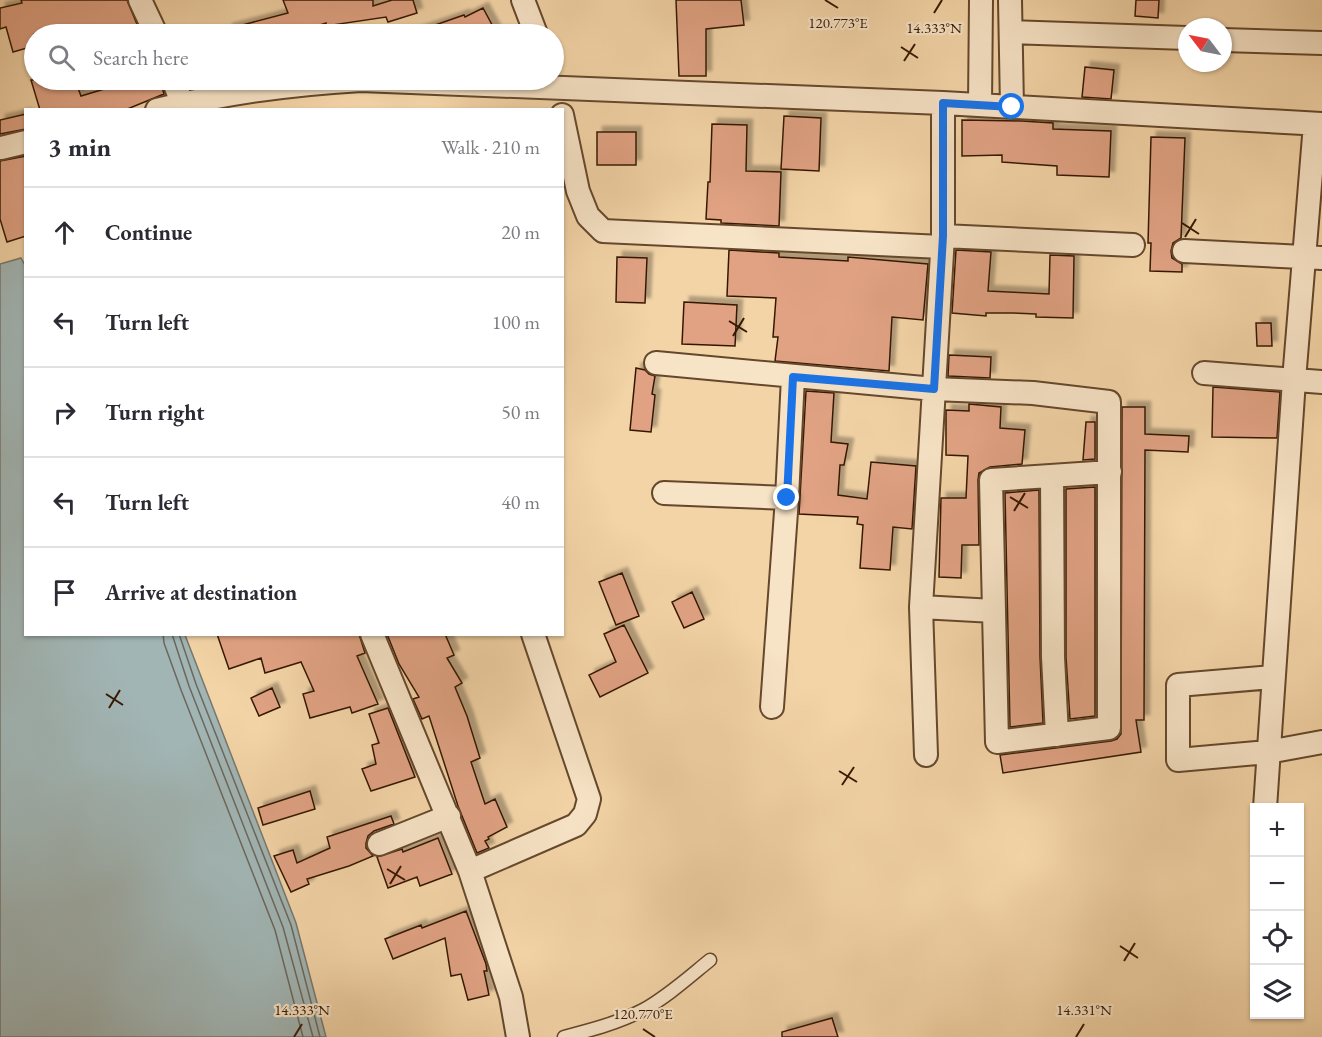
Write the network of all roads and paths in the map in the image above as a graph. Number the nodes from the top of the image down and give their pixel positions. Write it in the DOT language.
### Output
graph roads {
  1 [pos="140,0"];
  2 [pos="523,0"];
  3 [pos="981,0"];
  4 [pos="1010,0"];
  5 [pos="151,24"];
  6 [pos="532,24"];
  7 [pos="1011,32"];
  8 [pos="1178,38"];
  9 [pos="1232,40"];
  10 [pos="1322,44"];
  11 [pos="177,90"];
  12 [pos="268,90"];
  13 [pos="524,90"];
  14 [pos="557,92"];
  15 [pos="943,103"];
  16 [pos="980,105"];
  17 [pos="183,106"];
  18 [pos="1012,107"];
  19 [pos="564,124"];
  20 [pos="1318,124"];
  21 [pos="24,142"];
  22 [pos="1,148"];
  23 [pos="942,241"];
  24 [pos="1133,245"];
  25 [pos="1184,251"];
  26 [pos="1313,258"];
  27 [pos="656,363"];
  28 [pos="1204,373"];
  29 [pos="793,377"];
  30 [pos="1294,380"];
  31 [pos="1322,382"];
  32 [pos="934,389"];
  33 [pos="1110,472"];
  34 [pos="1052,476"];
  35 [pos="664,493"];
  36 [pos="787,498"];
  37 [pos="921,607"];
  38 [pos="994,610"];
  39 [pos="373,636"];
  40 [pos="534,636"];
  41 [pos="1274,677"];
  42 [pos="772,707"];
  43 [pos="1056,735"];
  44 [pos="1322,742"];
  45 [pos="1268,752"];
  46 [pos="926,755"];
  47 [pos="1264,803"];
  48 [pos="449,816"];
  49 [pos="379,844"];
  50 [pos="470,871"];
  51 [pos="710,960"];
  52 [pos="518,1037"];
  53 [pos="564,1037"];
  1 -- 5 [label="street"];
  2 -- 6 [label="street"];
  3 -- 16 [label="street"];
  4 -- 7 [label="street"];
  7 -- 8 [label="street"];
  7 -- 18 [label="street"];
  9 -- 10 [label="street"];
  11 -- 17 [label="street"];
  12 -- 17 [label="street"];
  13 -- 14 [label="street"];
  14 -- 15 [label="street"];
  15 -- 16 [label="street"];
  15 -- 23 [label="street"];
  16 -- 18 [label="street"];
  18 -- 20 [label="street"];
  19 -- 23 [label="street"];
  20 -- 26 [label="street"];
  21 -- 22 [label="street"];
  23 -- 24 [label="street"];
  23 -- 32 [label="street"];
  25 -- 26 [label="street"];
  26 -- 30 [label="street"];
  27 -- 29 [label="street"];
  28 -- 30 [label="street"];
  29 -- 32 [label="street"];
  29 -- 36 [label="street"];
  30 -- 31 [label="street"];
  30 -- 41 [label="street"];
  32 -- 33 [label="street"];
  32 -- 37 [label="street"];
  33 -- 34 [label="street"];
  33 -- 43 [label="street"];
  34 -- 38 [label="street"];
  34 -- 43 [label="street"];
  35 -- 36 [label="street"];
  36 -- 42 [label="street"];
  37 -- 38 [label="street"];
  37 -- 46 [label="street"];
  38 -- 43 [label="street"];
  39 -- 48 [label="street"];
  40 -- 50 [label="street"];
  41 -- 45 [label="street"];
  41 -- 45 [label="street"];
  44 -- 45 [label="street"];
  45 -- 47 [label="street"];
  48 -- 49 [label="street"];
  48 -- 50 [label="street"];
  50 -- 52 [label="street"];
  51 -- 53 [label="lane"];
}
